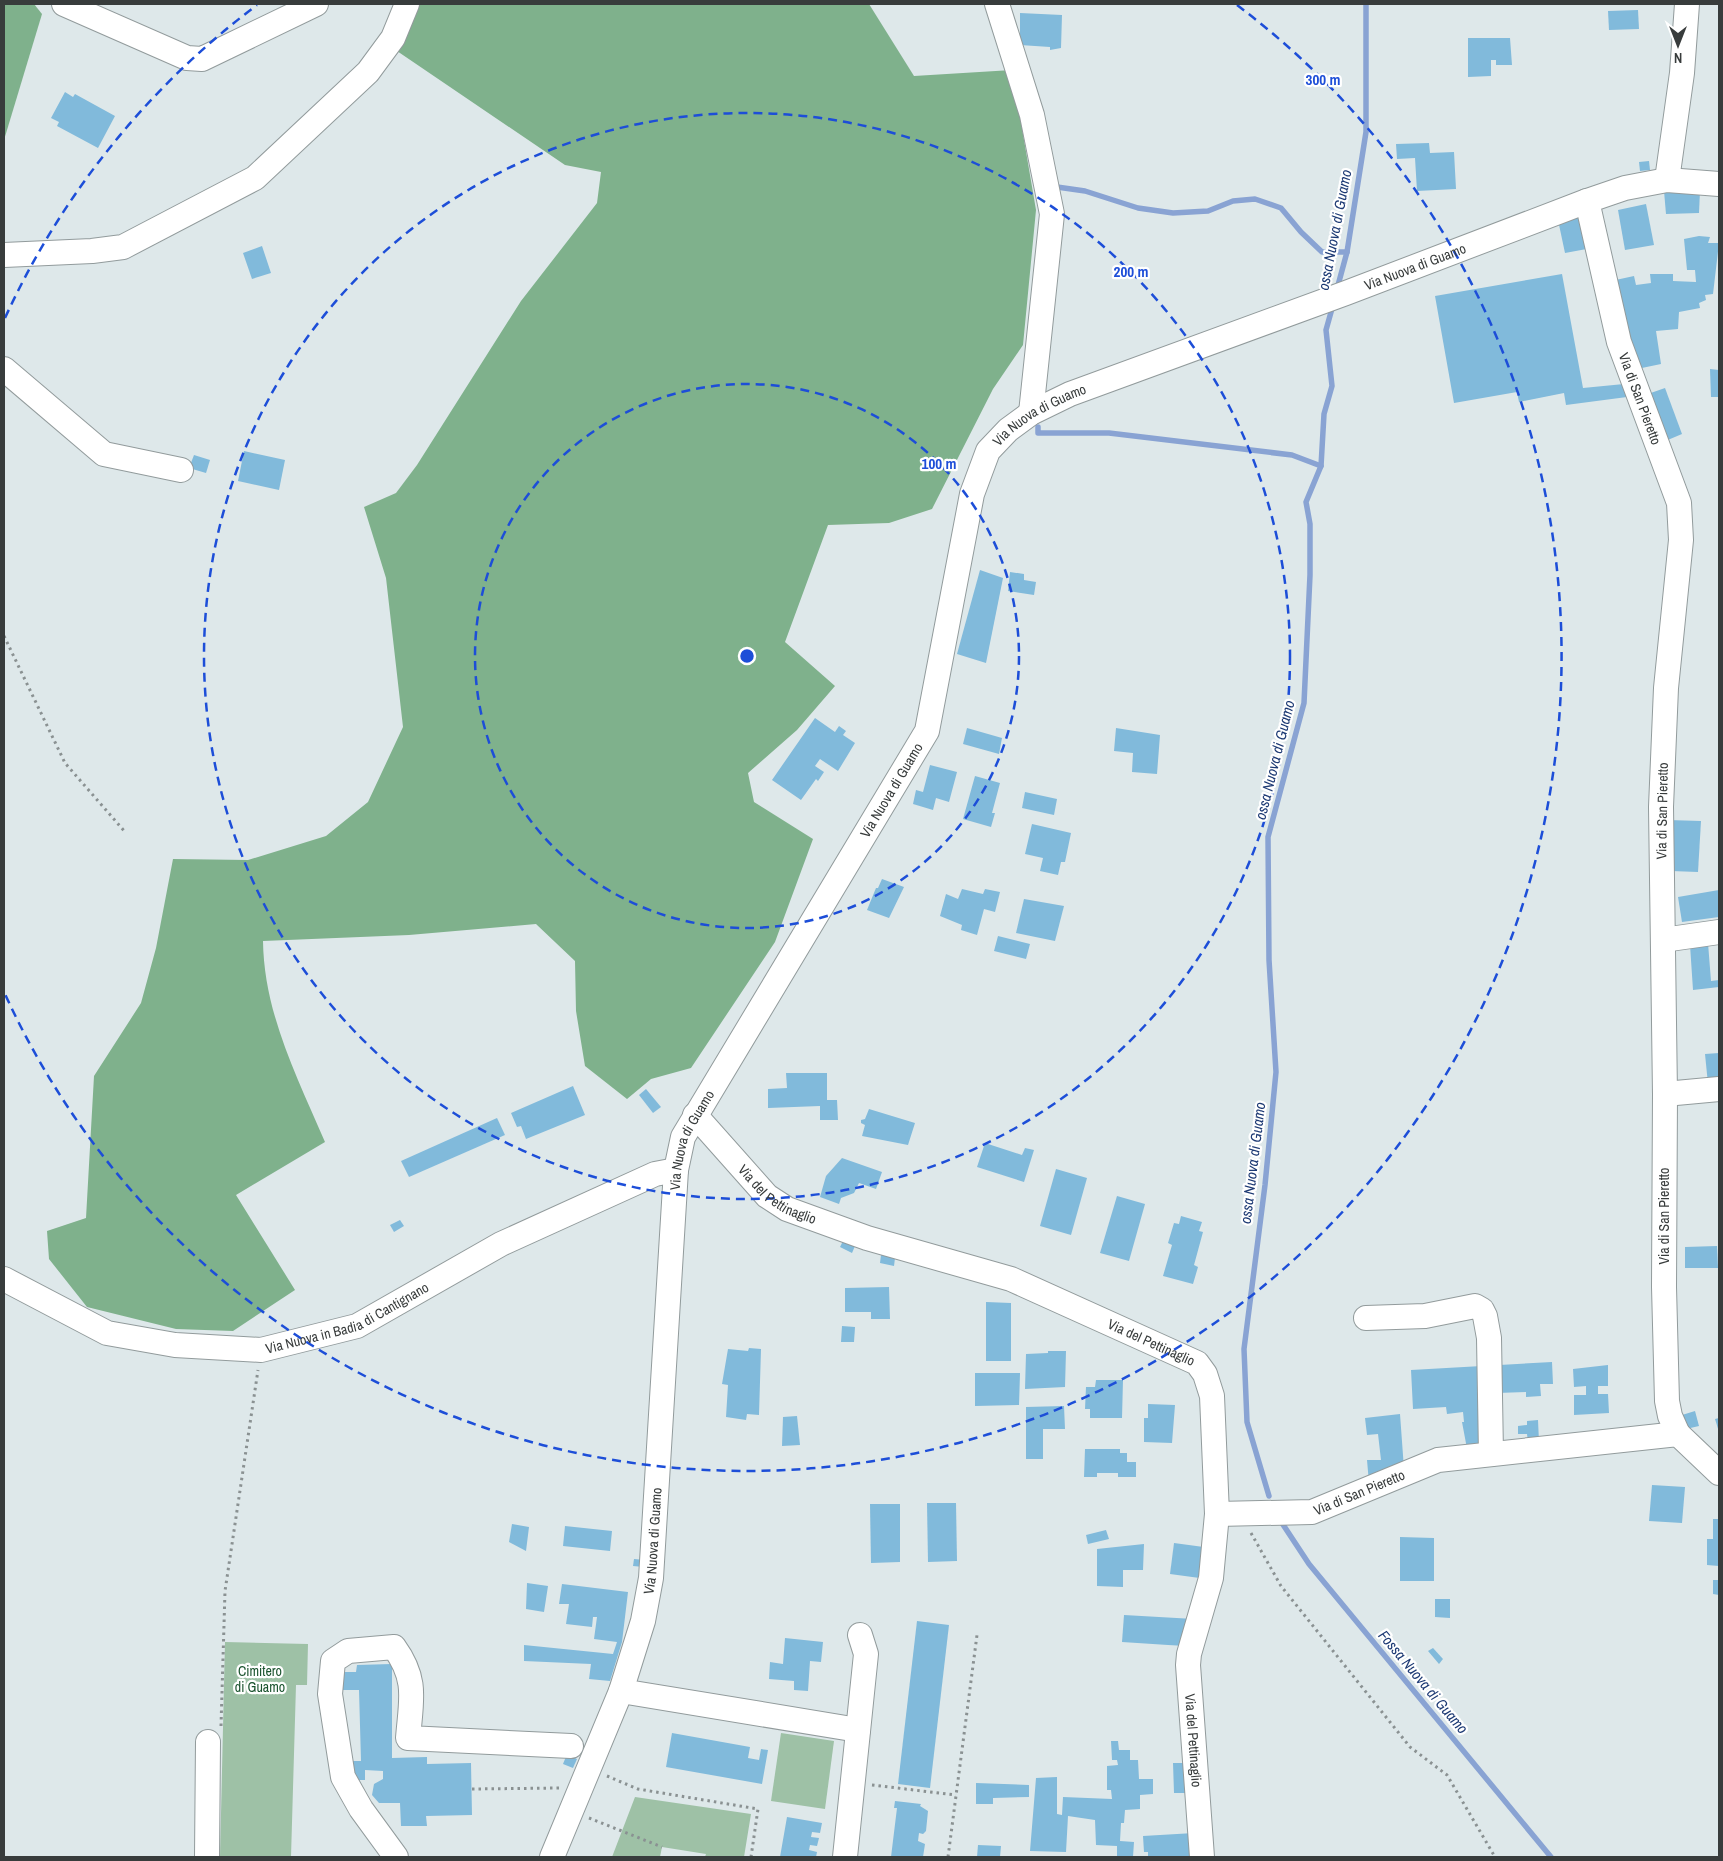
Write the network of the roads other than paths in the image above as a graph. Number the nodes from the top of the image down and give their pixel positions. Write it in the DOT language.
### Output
graph roads {
  1 [pos="64,4"];
  2 [pos="316,4"];
  3 [pos="407,4"];
  4 [pos="997,4"];
  5 [pos="1687,4"];
  6 [pos="1667,180"];
  7 [pos="1719,184"];
  8 [pos="1587,200"];
  9 [pos="4,255"];
  10 [pos="4,369"];
  11 [pos="1031,413"];
  12 [pos="181,470"];
  13 [pos="1719,932"];
  14 [pos="1663,940"];
  15 [pos="1719,1089"];
  16 [pos="1664,1094"];
  17 [pos="696,1114"];
  18 [pos="676,1170"];
  19 [pos="4,1279"];
  20 [pos="1366,1318"];
  21 [pos="1678,1434"];
  22 [pos="1491,1454"];
  23 [pos="1719,1473"];
  24 [pos="1229,1513"];
  25 [pos="860,1635"];
  26 [pos="621,1691"];
  27 [pos="858,1730"];
  28 [pos="208,1742"];
  29 [pos="571,1746"];
  30 [pos="207,1857"];
  31 [pos="396,1857"];
  32 [pos="552,1857"];
  33 [pos="845,1857"];
  34 [pos="1202,1857"];
  1 -- 2 [label="street"];
  3 -- 9 [label="street"];
  4 -- 11 [label="street"];
  5 -- 6 [label="street"];
  6 -- 7 [label="street, Via Nuova di Guamo"];
  6 -- 8 [label="street, Via Nuova di Guamo"];
  8 -- 11 [label="street, Via Nuova di Guamo"];
  8 -- 14 [label="street, Via di San Pieretto"];
  10 -- 12 [label="street"];
  11 -- 17 [label="street, Via Nuova di Guamo"];
  13 -- 14 [label="street"];
  14 -- 16 [label="street, Via di San Pieretto"];
  15 -- 16 [label="street"];
  16 -- 21 [label="street, Via di San Pieretto"];
  17 -- 18 [label="street, Via Nuova di Guamo"];
  17 -- 24 [label="street, Via del Pettinaglio"];
  18 -- 19 [label="street, Via Nuova in Badia di Cantignano"];
  18 -- 26 [label="street, Via Nuova di Guamo"];
  20 -- 22 [label="street"];
  21 -- 22 [label="street, Via di San Pieretto"];
  21 -- 23 [label="street, Via di San Pieretto"];
  22 -- 24 [label="street, Via di San Pieretto"];
  24 -- 34 [label="street, Via del Pettinaglio"];
  25 -- 27 [label="street"];
  26 -- 27 [label="street"];
  26 -- 32 [label="street, Via Nuova di Guamo"];
  27 -- 33 [label="street"];
  28 -- 30 [label="street"];
  29 -- 31 [label="street"];
}
